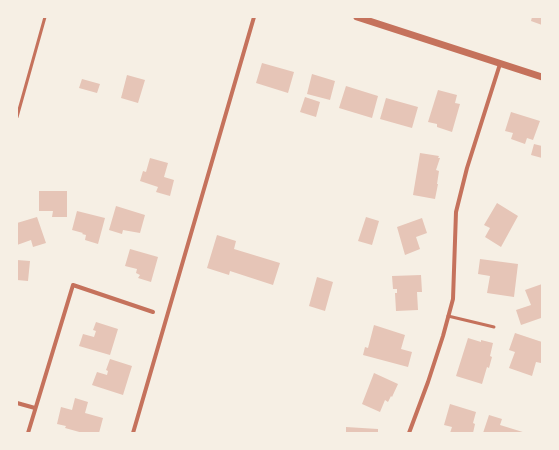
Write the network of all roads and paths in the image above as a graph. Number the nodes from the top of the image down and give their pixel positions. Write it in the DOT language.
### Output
graph roads {
  1 [pos="45,17"];
  2 [pos="254,17"];
  3 [pos="357,17"];
  4 [pos="500,64"];
  5 [pos="542,77"];
  6 [pos="17,118"];
  7 [pos="153,312"];
  8 [pos="448,316"];
  9 [pos="494,327"];
  10 [pos="17,403"];
  11 [pos="35,408"];
  12 [pos="28,433"];
  13 [pos="133,433"];
  14 [pos="409,433"];
  1 -- 6 [label="lane"];
  2 -- 13 [label="street"];
  3 -- 4 [label="street"];
  4 -- 5 [label="street"];
  4 -- 8 [label="street"];
  7 -- 11 [label="street"];
  8 -- 9 [label="lane"];
  8 -- 14 [label="street"];
  10 -- 11 [label="street"];
  11 -- 12 [label="street"];
}
